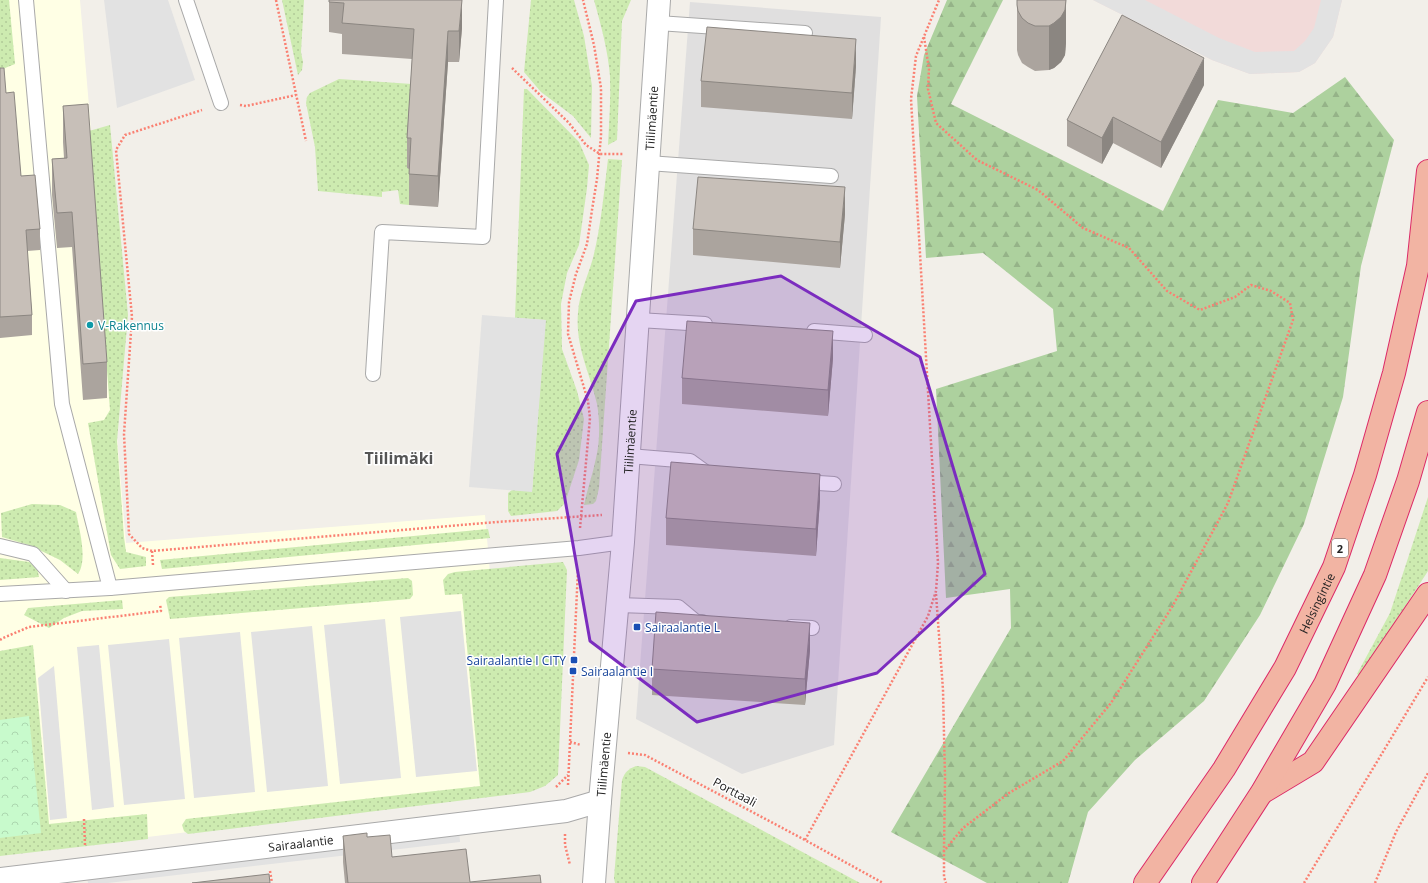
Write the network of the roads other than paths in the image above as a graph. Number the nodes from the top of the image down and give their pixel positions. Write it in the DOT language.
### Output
graph roads {
  1 [pos="26,0"];
  2 [pos="186,0"];
  3 [pos="496,0"];
  4 [pos="659,0"];
  5 [pos="658,23"];
  6 [pos="805,33"];
  7 [pos="221,103"];
  8 [pos="648,163"];
  9 [pos="1428,171"];
  10 [pos="831,176"];
  11 [pos="638,320"];
  12 [pos="715,325"];
  13 [pos="802,331"];
  14 [pos="865,335"];
  15 [pos="373,374"];
  16 [pos="1428,412"];
  17 [pos="629,456"];
  18 [pos="723,475"];
  19 [pos="786,480"];
  20 [pos="834,484"];
  21 [pos="623,542"];
  22 [pos="0,546"];
  23 [pos="110,588"];
  24 [pos="66,590"];
  25 [pos="16,593"];
  26 [pos="0,594"];
  27 [pos="1428,594"];
  28 [pos="0,605"];
  29 [pos="618,605"];
  30 [pos="712,623"];
  31 [pos="781,627"];
  32 [pos="812,628"];
  33 [pos="1262,792"];
  34 [pos="600,801"];
  35 [pos="0,879"];
  36 [pos="594,883"];
  37 [pos="1145,883"];
  38 [pos="1203,883"];
  1 -- 23 [label="lane"];
  2 -- 7 [label="lane"];
  3 -- 15 [label="lane"];
  4 -- 5 [label="street, Tiilimäentie"];
  5 -- 6 [label="lane"];
  5 -- 8 [label="street, Tiilimäentie"];
  8 -- 10 [label="lane"];
  8 -- 11 [label="street, Tiilimäentie"];
  9 -- 37 [label="highway, Helsingintie / 2"];
  11 -- 12 [label="lane"];
  11 -- 17 [label="street, Tiilimäentie"];
  13 -- 14 [label="lane"];
  16 -- 33 [label="highway"];
  17 -- 18 [label="lane"];
  17 -- 21 [label="street, Tiilimäentie"];
  19 -- 20 [label="lane"];
  21 -- 23 [label="lane"];
  21 -- 29 [label="street, Tiilimäentie"];
  22 -- 24 [label="lane"];
  23 -- 24 [label="lane"];
  24 -- 25 [label="lane"];
  25 -- 26 [label="lane"];
  25 -- 28 [label="lane"];
  27 -- 33 [label="highway"];
  29 -- 30 [label="lane"];
  29 -- 34 [label="street, Tiilimäentie"];
  31 -- 32 [label="lane"];
  33 -- 38 [label="highway"];
  34 -- 35 [label="street, Sairaalantie"];
  34 -- 36 [label="street, Tiilimäentie"];
}
